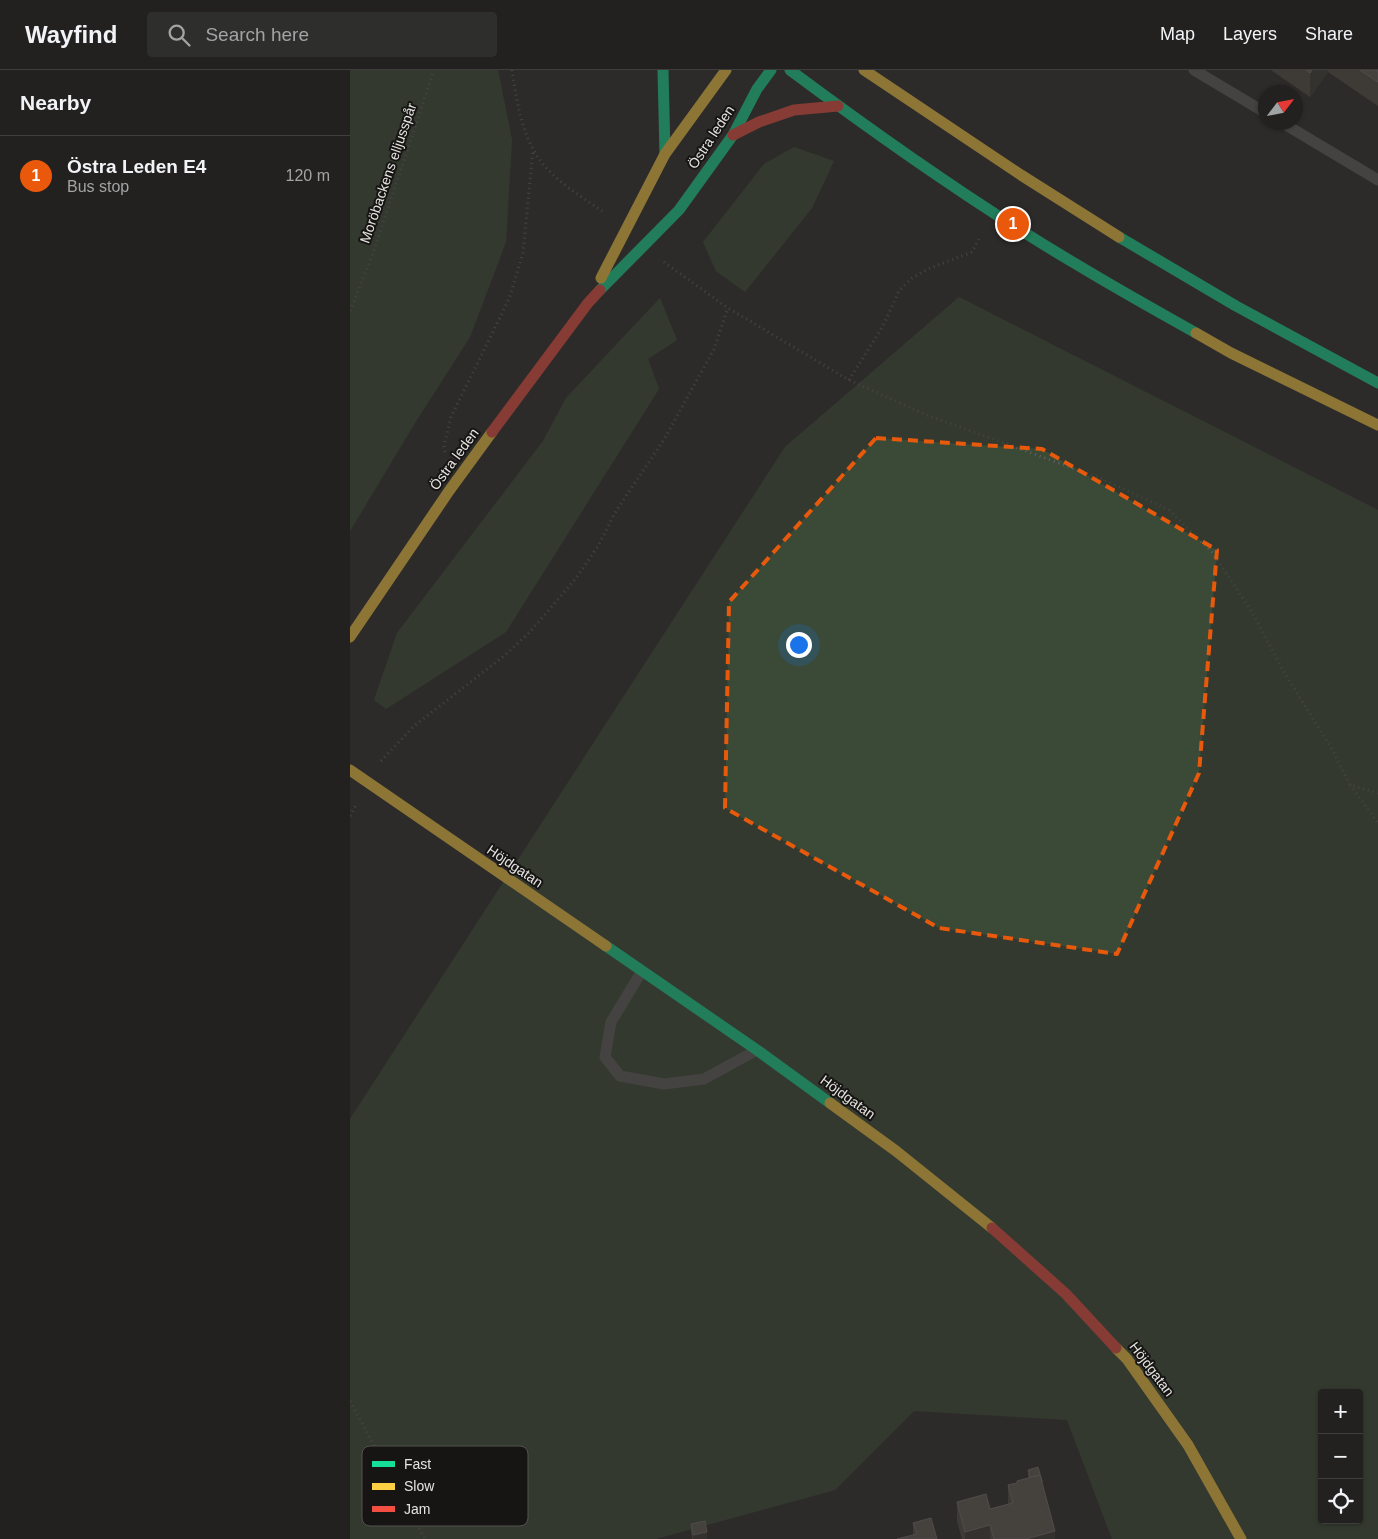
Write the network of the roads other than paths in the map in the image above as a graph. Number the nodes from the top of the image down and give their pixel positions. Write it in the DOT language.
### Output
graph roads {
  1 [pos="663,70"];
  2 [pos="726,70"];
  3 [pos="771,70"];
  4 [pos="790,70"];
  5 [pos="864,70"];
  6 [pos="1194,70"];
  7 [pos="838,106"];
  8 [pos="1258,108"];
  9 [pos="1295,130"];
  10 [pos="733,135"];
  11 [pos="665,154"];
  12 [pos="1378,180"];
  13 [pos="588,303"];
  14 [pos="1378,383"];
  15 [pos="1378,425"];
  16 [pos="350,637"];
  17 [pos="350,770"];
  18 [pos="642,971"];
  19 [pos="757,1050"];
  20 [pos="1240,1539"];
  1 -- 11 [label="main road"];
  2 -- 11 [label="main road, Östra leden"];
  3 -- 10 [label="main road, Östra leden"];
  4 -- 7 [label="main road"];
  5 -- 14 [label="main road"];
  6 -- 8 [label="lane"];
  7 -- 10 [label="main road"];
  7 -- 15 [label="main road"];
  9 -- 12 [label="lane"];
  10 -- 13 [label="main road, Östra leden"];
  11 -- 13 [label="main road, Östra leden"];
  13 -- 16 [label="main road, Östra leden"];
  17 -- 18 [label="main road, Höjdgatan"];
  18 -- 19 [label="main road, Höjdgatan"];
  18 -- 19 [label="lane"];
  19 -- 20 [label="main road, Höjdgatan"];
}
